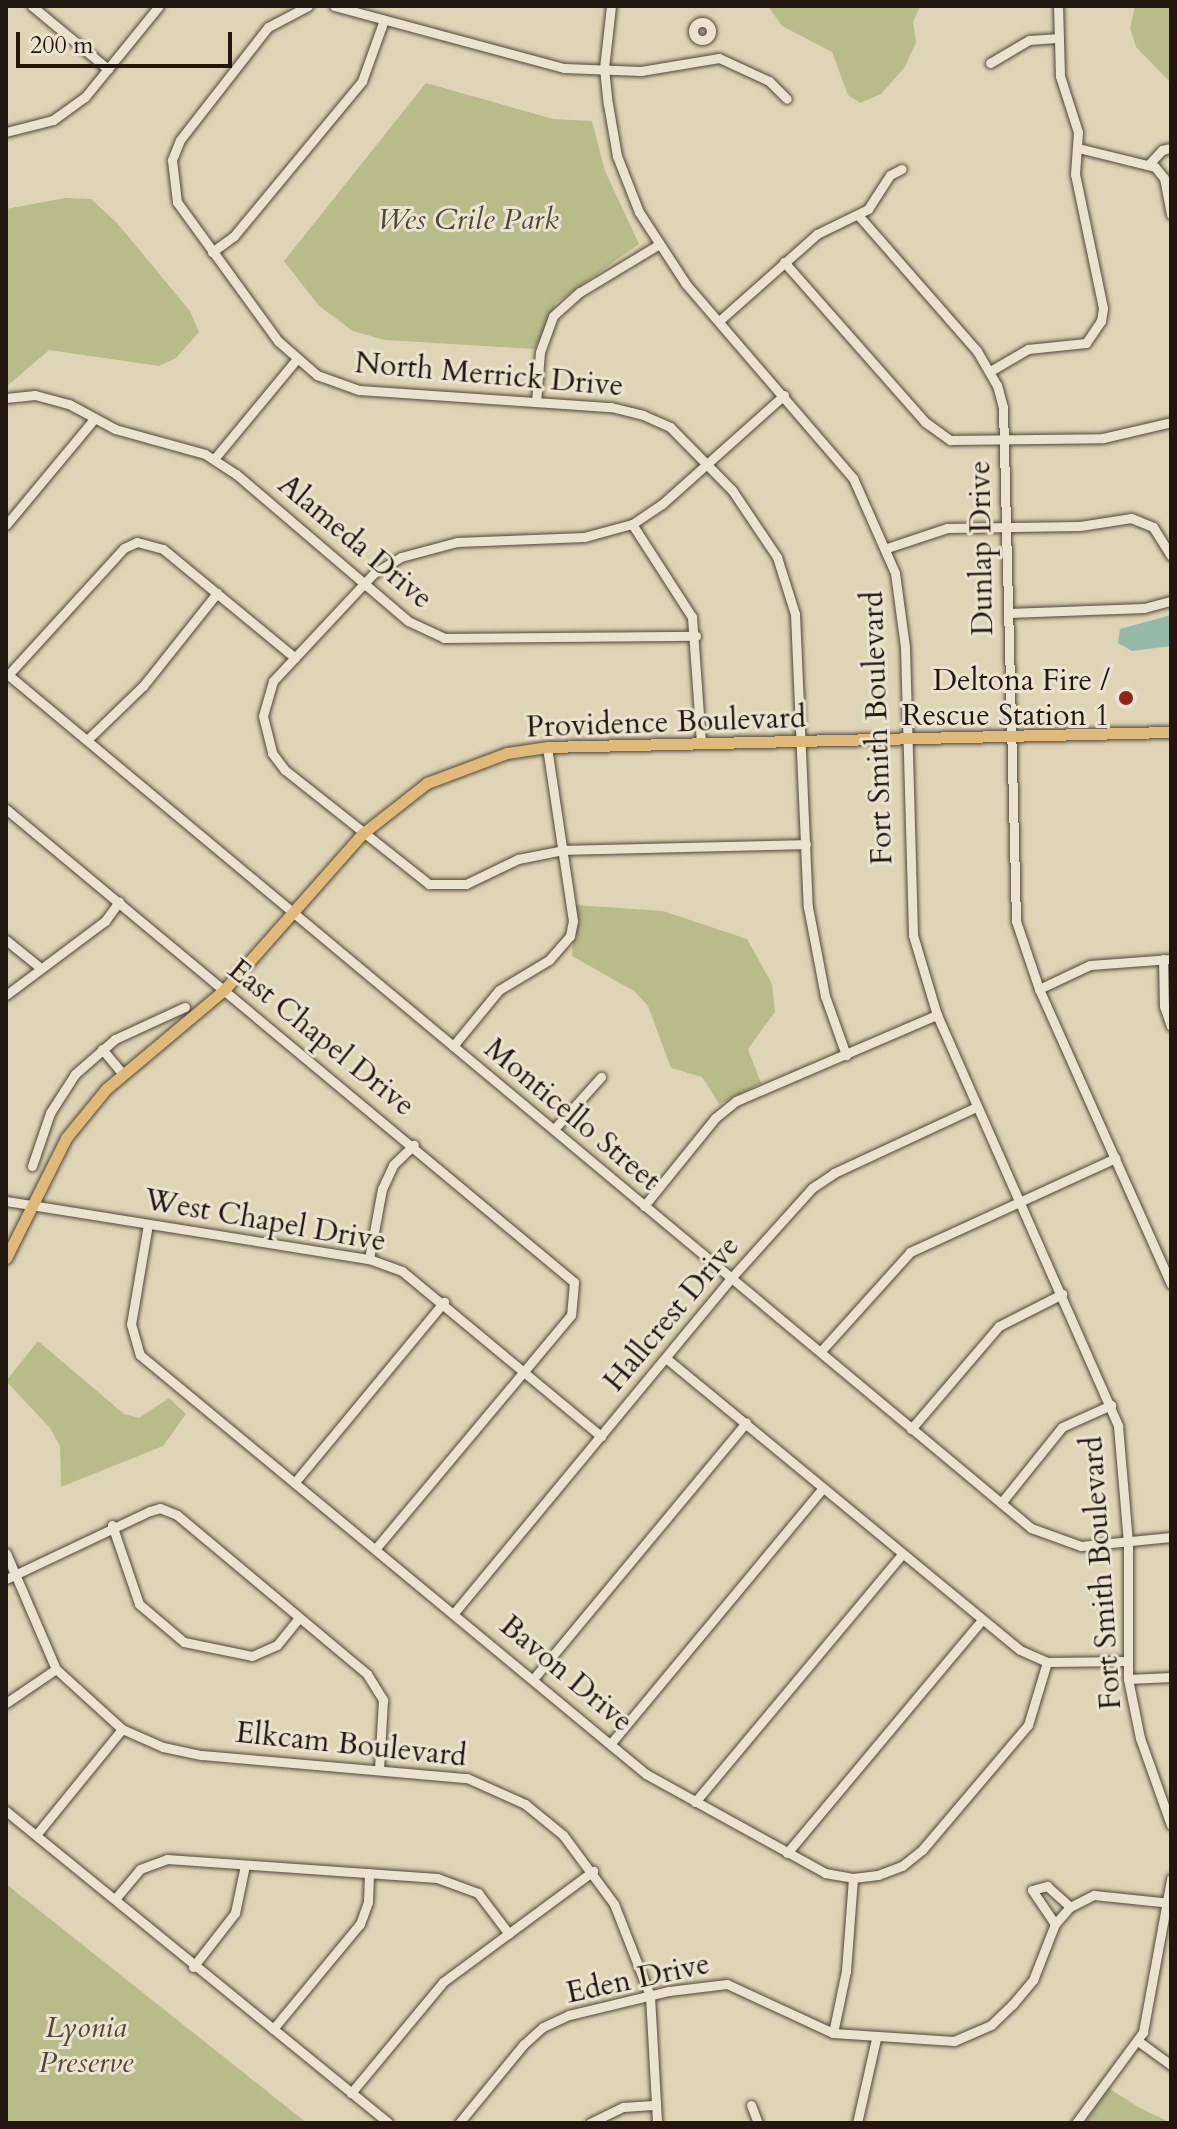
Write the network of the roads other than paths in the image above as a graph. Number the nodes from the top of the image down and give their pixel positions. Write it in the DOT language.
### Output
graph roads {
  1 [pos="32,6"];
  2 [pos="159,6"];
  3 [pos="308,6"];
  4 [pos="334,6"];
  5 [pos="611,6"];
  6 [pos="1058,6"];
  7 [pos="384,20"];
  8 [pos="1056,38"];
  9 [pos="704,40"];
  10 [pos="706,59"];
  11 [pos="990,63"];
  12 [pos="604,68"];
  13 [pos="108,69"];
  14 [pos="787,99"];
  15 [pos="6,132"];
  16 [pos="1078,148"];
  17 [pos="1171,148"];
  18 [pos="1149,164"];
  19 [pos="902,169"];
  20 [pos="1168,175"];
  21 [pos="1171,214"];
  22 [pos="858,215"];
  23 [pos="658,245"];
  24 [pos="212,252"];
  25 [pos="784,262"];
  26 [pos="719,321"];
  27 [pos="296,360"];
  28 [pos="992,370"];
  29 [pos="784,395"];
  30 [pos="6,398"];
  31 [pos="536,402"];
  32 [pos="94,419"];
  33 [pos="1171,422"];
  34 [pos="1004,443"];
  35 [pos="214,459"];
  36 [pos="707,463"];
  37 [pos="632,524"];
  38 [pos="6,525"];
  39 [pos="1006,527"];
  40 [pos="887,548"];
  41 [pos="1171,556"];
  42 [pos="363,583"];
  43 [pos="217,593"];
  44 [pos="1171,601"];
  45 [pos="1008,613"];
  46 [pos="696,636"];
  47 [pos="295,658"];
  48 [pos="7,674"];
  49 [pos="1171,732"];
  50 [pos="906,738"];
  51 [pos="1009,738"];
  52 [pos="87,740"];
  53 [pos="802,742"];
  54 [pos="701,743"];
  55 [pos="547,747"];
  56 [pos="6,809"];
  57 [pos="362,834"];
  58 [pos="806,844"];
  59 [pos="564,850"];
  60 [pos="119,902"];
  61 [pos="291,910"];
  62 [pos="6,940"];
  63 [pos="1167,959"];
  64 [pos="38,966"];
  65 [pos="225,989"];
  66 [pos="1039,989"];
  67 [pos="6,995"];
  68 [pos="185,1007"];
  69 [pos="937,1015"];
  70 [pos="1171,1026"];
  71 [pos="453,1046"];
  72 [pos="102,1049"];
  73 [pos="846,1055"];
  74 [pos="123,1074"];
  75 [pos="601,1077"];
  76 [pos="976,1107"];
  77 [pos="555,1128"];
  78 [pos="414,1145"];
  79 [pos="1115,1158"];
  80 [pos="32,1166"];
  81 [pos="1020,1200"];
  82 [pos="6,1201"];
  83 [pos="31,1204"];
  84 [pos="644,1206"];
  85 [pos="148,1224"];
  86 [pos="6,1258"];
  87 [pos="369,1259"];
  88 [pos="732,1277"];
  89 [pos="1171,1284"];
  90 [pos="1062,1294"];
  91 [pos="444,1302"];
  92 [pos="821,1351"];
  93 [pos="667,1359"];
  94 [pos="526,1370"];
  95 [pos="1111,1405"];
  96 [pos="746,1423"];
  97 [pos="911,1429"];
  98 [pos="601,1436"];
  99 [pos="295,1482"];
  100 [pos="823,1488"];
  101 [pos="1001,1503"];
  102 [pos="112,1525"];
  103 [pos="1171,1537"];
  104 [pos="1128,1543"];
  105 [pos="376,1548"];
  106 [pos="6,1553"];
  107 [pos="902,1554"];
  108 [pos="16,1572"];
  109 [pos="6,1579"];
  110 [pos="454,1613"];
  111 [pos="298,1619"];
  112 [pos="982,1620"];
  113 [pos="1127,1661"];
  114 [pos="1047,1662"];
  115 [pos="56,1669"];
  116 [pos="1171,1677"];
  117 [pos="534,1678"];
  118 [pos="1128,1679"];
  119 [pos="6,1703"];
  120 [pos="122,1729"];
  121 [pos="612,1742"];
  122 [pos="379,1769"];
  123 [pos="695,1802"];
  124 [pos="6,1811"];
  125 [pos="1171,1825"];
  126 [pos="36,1835"];
  127 [pos="787,1853"];
  128 [pos="245,1865"];
  129 [pos="593,1871"];
  130 [pos="369,1873"];
  131 [pos="853,1878"];
  132 [pos="1171,1879"];
  133 [pos="115,1899"];
  134 [pos="1169,1902"];
  135 [pos="1070,1907"];
  136 [pos="1055,1924"];
  137 [pos="509,1934"];
  138 [pos="193,1967"];
  139 [pos="650,1996"];
  140 [pos="273,2029"];
  141 [pos="833,2033"];
  142 [pos="876,2039"];
  143 [pos="1138,2041"];
  144 [pos="1171,2065"];
  145 [pos="351,2093"];
  146 [pos="653,2105"];
  147 [pos="751,2105"];
  148 [pos="388,2123"];
  149 [pos="459,2123"];
  150 [pos="590,2123"];
  151 [pos="657,2123"];
  152 [pos="758,2123"];
  153 [pos="857,2123"];
  154 [pos="1076,2123"];
  1 -- 13 [label="street"];
  2 -- 13 [label="street"];
  3 -- 24 [label="street, North Merrick Drive"];
  4 -- 7 [label="street"];
  5 -- 12 [label="street, Fort Smith Boulevard"];
  6 -- 8 [label="street"];
  7 -- 12 [label="street"];
  7 -- 24 [label="street"];
  8 -- 11 [label="street"];
  8 -- 16 [label="street"];
  9 -- 10 [label="street"];
  10 -- 12 [label="street"];
  10 -- 14 [label="street"];
  12 -- 23 [label="street, Fort Smith Boulevard"];
  13 -- 15 [label="street"];
  16 -- 18 [label="street"];
  16 -- 28 [label="street"];
  17 -- 18 [label="street"];
  18 -- 20 [label="street"];
  19 -- 22 [label="street"];
  20 -- 21 [label="street"];
  22 -- 25 [label="street"];
  22 -- 28 [label="street, Dunlap Drive"];
  23 -- 26 [label="street, Fort Smith Boulevard"];
  23 -- 31 [label="street"];
  24 -- 27 [label="street, North Merrick Drive"];
  25 -- 26 [label="street"];
  25 -- 34 [label="street"];
  26 -- 29 [label="street, Fort Smith Boulevard"];
  27 -- 31 [label="street, North Merrick Drive"];
  27 -- 35 [label="street"];
  28 -- 34 [label="street, Dunlap Drive"];
  29 -- 36 [label="street"];
  29 -- 40 [label="street, Fort Smith Boulevard"];
  30 -- 32 [label="street, Alameda Drive"];
  31 -- 36 [label="street, North Merrick Drive"];
  32 -- 35 [label="street, Alameda Drive"];
  32 -- 38 [label="street"];
  33 -- 34 [label="street"];
  34 -- 39 [label="street, Dunlap Drive"];
  35 -- 42 [label="street, Alameda Drive"];
  36 -- 37 [label="street"];
  36 -- 53 [label="street, North Merrick Drive"];
  37 -- 42 [label="street"];
  37 -- 46 [label="street"];
  39 -- 40 [label="street"];
  39 -- 41 [label="street"];
  39 -- 45 [label="street, Dunlap Drive"];
  40 -- 50 [label="street, Fort Smith Boulevard"];
  42 -- 46 [label="street, Alameda Drive"];
  42 -- 47 [label="street"];
  43 -- 47 [label="street"];
  43 -- 48 [label="street"];
  43 -- 52 [label="street"];
  44 -- 45 [label="street"];
  45 -- 51 [label="street, Dunlap Drive"];
  46 -- 54 [label="street"];
  47 -- 57 [label="street"];
  48 -- 52 [label="street, Monticello Street"];
  49 -- 51 [label="main road, Providence Boulevard"];
  50 -- 51 [label="main road, Providence Boulevard"];
  50 -- 53 [label="main road, Providence Boulevard"];
  50 -- 69 [label="street, Fort Smith Boulevard"];
  51 -- 66 [label="street, Dunlap Drive"];
  52 -- 61 [label="street, Monticello Street"];
  53 -- 54 [label="main road, Providence Boulevard"];
  53 -- 58 [label="street, North Merrick Drive"];
  54 -- 55 [label="main road, Providence Boulevard"];
  55 -- 57 [label="main road, Providence Boulevard"];
  55 -- 59 [label="street"];
  56 -- 60 [label="street, East Chapel Drive"];
  57 -- 59 [label="street"];
  57 -- 61 [label="main road, Providence Boulevard"];
  58 -- 59 [label="street"];
  58 -- 73 [label="street, North Merrick Drive"];
  59 -- 71 [label="street"];
  60 -- 64 [label="street"];
  60 -- 65 [label="street, East Chapel Drive"];
  61 -- 65 [label="main road, Providence Boulevard"];
  61 -- 71 [label="street, Monticello Street"];
  62 -- 64 [label="street"];
  63 -- 66 [label="street"];
  63 -- 70 [label="street"];
  64 -- 67 [label="street"];
  65 -- 74 [label="main road, Providence Boulevard"];
  65 -- 78 [label="street, East Chapel Drive"];
  66 -- 79 [label="street, Dunlap Drive"];
  68 -- 72 [label="street"];
  69 -- 73 [label="street"];
  69 -- 76 [label="street, Fort Smith Boulevard"];
  71 -- 77 [label="street, Monticello Street"];
  72 -- 74 [label="street"];
  72 -- 80 [label="street"];
  73 -- 84 [label="street"];
  74 -- 83 [label="main road, Providence Boulevard"];
  75 -- 77 [label="street"];
  76 -- 81 [label="street, Fort Smith Boulevard"];
  76 -- 88 [label="street, Hallcrest Drive"];
  77 -- 84 [label="street, Monticello Street"];
  78 -- 87 [label="street"];
  78 -- 94 [label="street, East Chapel Drive"];
  79 -- 81 [label="street"];
  79 -- 89 [label="street, Dunlap Drive"];
  81 -- 90 [label="street, Fort Smith Boulevard"];
  81 -- 92 [label="street"];
  82 -- 83 [label="street, West Chapel Drive"];
  83 -- 85 [label="street, West Chapel Drive"];
  83 -- 86 [label="main road, Providence Boulevard"];
  84 -- 88 [label="street, Monticello Street"];
  85 -- 87 [label="street, West Chapel Drive"];
  85 -- 99 [label="street, Bavon Drive"];
  87 -- 91 [label="street, West Chapel Drive"];
  88 -- 92 [label="street, Monticello Street"];
  88 -- 93 [label="street, Hallcrest Drive"];
  90 -- 95 [label="street, Fort Smith Boulevard"];
  90 -- 97 [label="street"];
  91 -- 94 [label="street, West Chapel Drive"];
  91 -- 99 [label="street"];
  92 -- 97 [label="street, Monticello Street"];
  93 -- 96 [label="street"];
  93 -- 98 [label="street, Hallcrest Drive"];
  94 -- 98 [label="street, West Chapel Drive"];
  94 -- 105 [label="street"];
  95 -- 101 [label="street"];
  95 -- 104 [label="street, Fort Smith Boulevard"];
  96 -- 100 [label="street"];
  96 -- 117 [label="street"];
  97 -- 101 [label="street, Monticello Street"];
  98 -- 110 [label="street, Hallcrest Drive"];
  99 -- 105 [label="street, Bavon Drive"];
  100 -- 107 [label="street"];
  100 -- 121 [label="street"];
  101 -- 104 [label="street, Monticello Street"];
  102 -- 108 [label="street"];
  102 -- 111 [label="street"];
  102 -- 111 [label="street"];
  103 -- 104 [label="street, Monticello Street"];
  104 -- 113 [label="street, Fort Smith Boulevard"];
  105 -- 110 [label="street, Bavon Drive"];
  106 -- 108 [label="street, Elkcam Boulevard"];
  107 -- 112 [label="street"];
  107 -- 123 [label="street"];
  108 -- 109 [label="street"];
  108 -- 115 [label="street, Elkcam Boulevard"];
  110 -- 117 [label="street, Bavon Drive"];
  111 -- 122 [label="street"];
  112 -- 114 [label="street"];
  112 -- 127 [label="street"];
  113 -- 114 [label="street"];
  113 -- 118 [label="street, Fort Smith Boulevard"];
  114 -- 131 [label="street, Bavon Drive"];
  115 -- 119 [label="street"];
  115 -- 120 [label="street, Elkcam Boulevard"];
  116 -- 118 [label="street"];
  117 -- 121 [label="street, Bavon Drive"];
  118 -- 125 [label="street, Fort Smith Boulevard"];
  120 -- 122 [label="street, Elkcam Boulevard"];
  120 -- 126 [label="street"];
  121 -- 123 [label="street, Bavon Drive"];
  122 -- 129 [label="street, Elkcam Boulevard"];
  123 -- 127 [label="street, Bavon Drive"];
  124 -- 126 [label="street"];
  126 -- 133 [label="street"];
  127 -- 131 [label="street, Bavon Drive"];
  128 -- 130 [label="street"];
  128 -- 133 [label="street"];
  128 -- 138 [label="street"];
  129 -- 137 [label="street"];
  129 -- 139 [label="street, Elkcam Boulevard"];
  130 -- 137 [label="street"];
  130 -- 140 [label="street"];
  131 -- 141 [label="street"];
  132 -- 134 [label="street"];
  133 -- 138 [label="street"];
  134 -- 135 [label="street"];
  134 -- 143 [label="street"];
  135 -- 136 [label="street, Eden Drive"];
  135 -- 136 [label="street"];
  136 -- 142 [label="street, Eden Drive"];
  137 -- 145 [label="street"];
  138 -- 140 [label="street"];
  139 -- 141 [label="street, Eden Drive"];
  139 -- 146 [label="street, Elkcam Boulevard"];
  139 -- 149 [label="street, Eden Drive"];
  140 -- 145 [label="street"];
  141 -- 142 [label="street, Eden Drive"];
  142 -- 153 [label="street"];
  143 -- 144 [label="street"];
  143 -- 154 [label="street"];
  145 -- 148 [label="street"];
  146 -- 150 [label="street"];
  146 -- 151 [label="street, Elkcam Boulevard"];
  147 -- 152 [label="street"];
}
